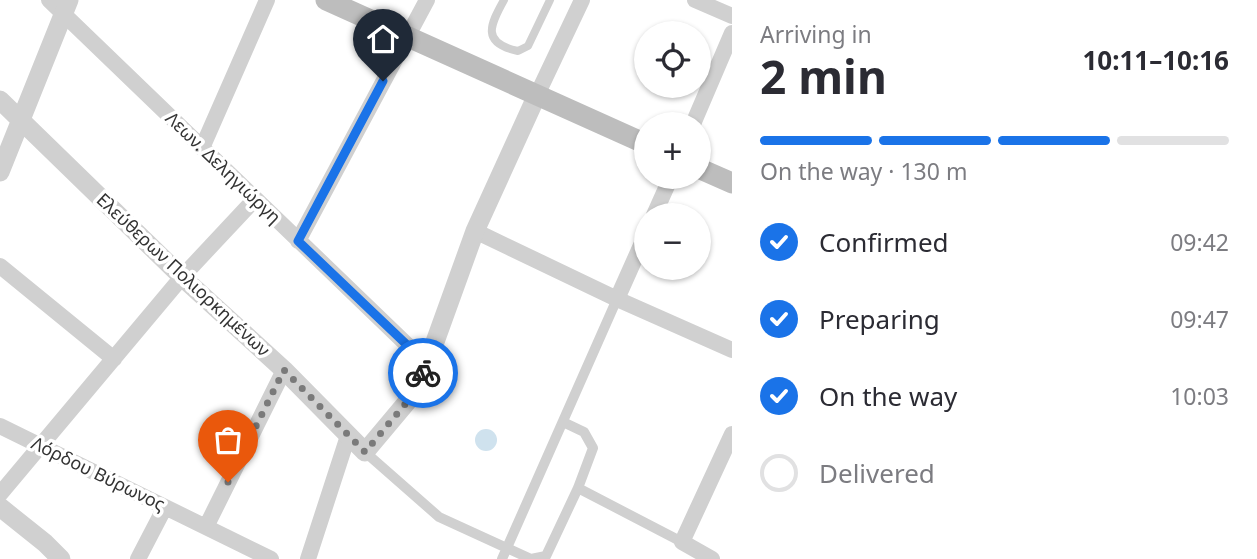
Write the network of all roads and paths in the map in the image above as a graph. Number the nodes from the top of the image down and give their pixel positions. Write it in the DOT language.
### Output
graph roads {
  1 [pos="267,0"];
  2 [pos="326,0"];
  3 [pos="427,0"];
  4 [pos="504,0"];
  5 [pos="550,0"];
  6 [pos="582,0"];
  7 [pos="695,0"];
  8 [pos="61,4"];
  9 [pos="732,16"];
  10 [pos="732,33"];
  11 [pos="408,36"];
  12 [pos="537,95"];
  13 [pos="0,100"];
  14 [pos="698,112"];
  15 [pos="21,121"];
  16 [pos="634,139"];
  17 [pos="202,148"];
  18 [pos="0,172"];
  19 [pos="711,174"];
  20 [pos="732,183"];
  21 [pos="255,199"];
  22 [pos="475,231"];
  23 [pos="298,241"];
  24 [pos="634,261"];
  25 [pos="0,266"];
  26 [pos="182,277"];
  27 [pos="617,299"];
  28 [pos="732,350"];
  29 [pos="114,359"];
  30 [pos="427,364"];
  31 [pos="284,370"];
  32 [pos="563,422"];
  33 [pos="0,426"];
  34 [pos="732,434"];
  35 [pos="348,436"];
  36 [pos="40,448"];
  37 [pos="365,452"];
  38 [pos="578,488"];
  39 [pos="0,494"];
  40 [pos="165,507"];
  41 [pos="0,508"];
  42 [pos="206,527"];
  43 [pos="682,542"];
  44 [pos="504,554"];
  45 [pos="61,559"];
  46 [pos="138,559"];
  47 [pos="271,559"];
  48 [pos="308,559"];
  49 [pos="712,559"];
  1 -- 17 [label="street"];
  2 -- 11 [label="main road"];
  3 -- 11 [label="street"];
  4 -- 5 [label="lane"];
  6 -- 12 [label="street"];
  7 -- 9 [label="street"];
  8 -- 15 [label="street"];
  8 -- 17 [label="street, Λεων. Δεληγιώργη"];
  10 -- 14 [label="street"];
  11 -- 12 [label="main road"];
  11 -- 23 [label="street"];
  12 -- 16 [label="main road"];
  12 -- 22 [label="street"];
  13 -- 15 [label="street, Ελεύθερων Πολιορκημένων"];
  15 -- 18 [label="street"];
  15 -- 26 [label="street, Ελεύθερων Πολιορκημένων"];
  17 -- 21 [label="street, Λεων. Δεληγιώργη"];
  19 -- 20 [label="main road"];
  21 -- 23 [label="street, Λεων. Δεληγιώργη"];
  21 -- 26 [label="street"];
  22 -- 27 [label="street"];
  22 -- 30 [label="street"];
  23 -- 30 [label="street, Λεων. Δεληγιώργη"];
  24 -- 27 [label="street"];
  25 -- 29 [label="street"];
  26 -- 29 [label="street"];
  26 -- 31 [label="street, Ελεύθερων Πολιορκημένων"];
  27 -- 28 [label="street"];
  27 -- 32 [label="street"];
  29 -- 36 [label="street"];
  30 -- 37 [label="street"];
  31 -- 35 [label="street, Ελεύθερων Πολιορκημένων"];
  31 -- 42 [label="street"];
  32 -- 38 [label="street"];
  32 -- 44 [label="street"];
  33 -- 36 [label="street, Λόρδου Βύρωνος"];
  34 -- 43 [label="street"];
  35 -- 37 [label="street, Ελεύθερων Πολιορκημένων"];
  35 -- 48 [label="street"];
  36 -- 39 [label="street"];
  36 -- 40 [label="street, Λόρδου Βύρωνος"];
  37 -- 44 [label="street"];
  38 -- 43 [label="street"];
  38 -- 44 [label="street"];
  40 -- 42 [label="street, Λόρδου Βύρωνος"];
  40 -- 46 [label="street"];
  41 -- 45 [label="street"];
  42 -- 47 [label="street, Λόρδου Βύρωνος"];
  43 -- 49 [label="street"];
}
